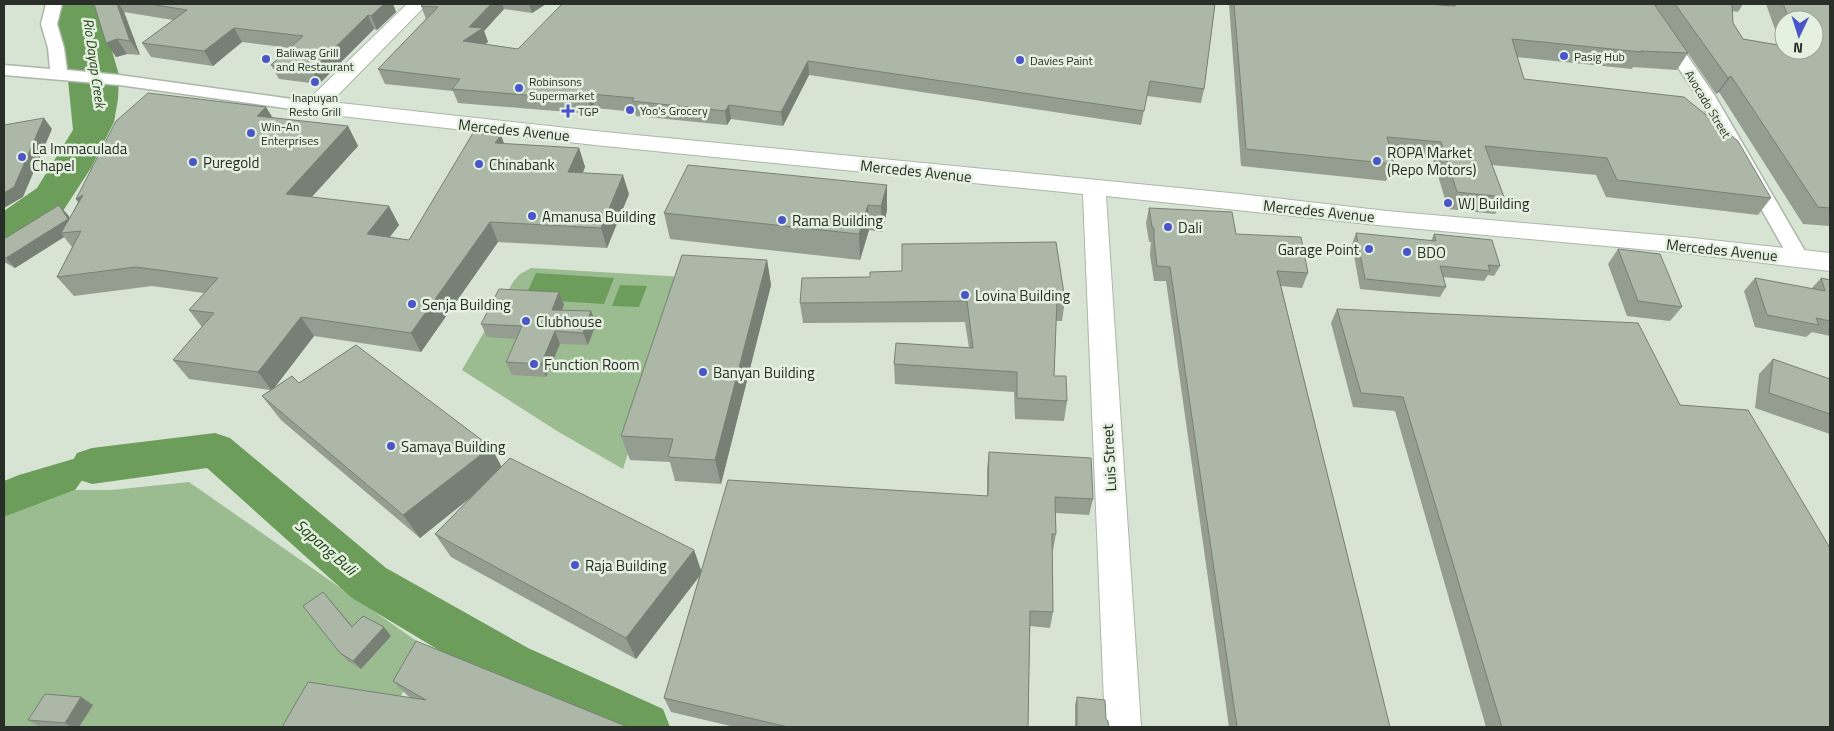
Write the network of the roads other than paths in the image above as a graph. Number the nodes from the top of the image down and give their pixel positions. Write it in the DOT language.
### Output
graph roads {
  1 [pos="54,4"];
  2 [pos="418,4"];
  3 [pos="1644,4"];
  4 [pos="4,70"];
  5 [pos="61,76"];
  6 [pos="314,107"];
  7 [pos="1094,189"];
  8 [pos="1799,258"];
  9 [pos="1830,262"];
  10 [pos="1123,727"];
  1 -- 5 [label="street"];
  2 -- 6 [label="main road"];
  3 -- 8 [label="street, Avocado Street"];
  4 -- 5 [label="street, Mercedes Avenue"];
  5 -- 6 [label="street, Mercedes Avenue"];
  6 -- 7 [label="main road, Mercedes Avenue"];
  7 -- 8 [label="main road, Mercedes Avenue"];
  7 -- 10 [label="main road, Luis Street"];
  8 -- 9 [label="main road, Mercedes Avenue"];
}
